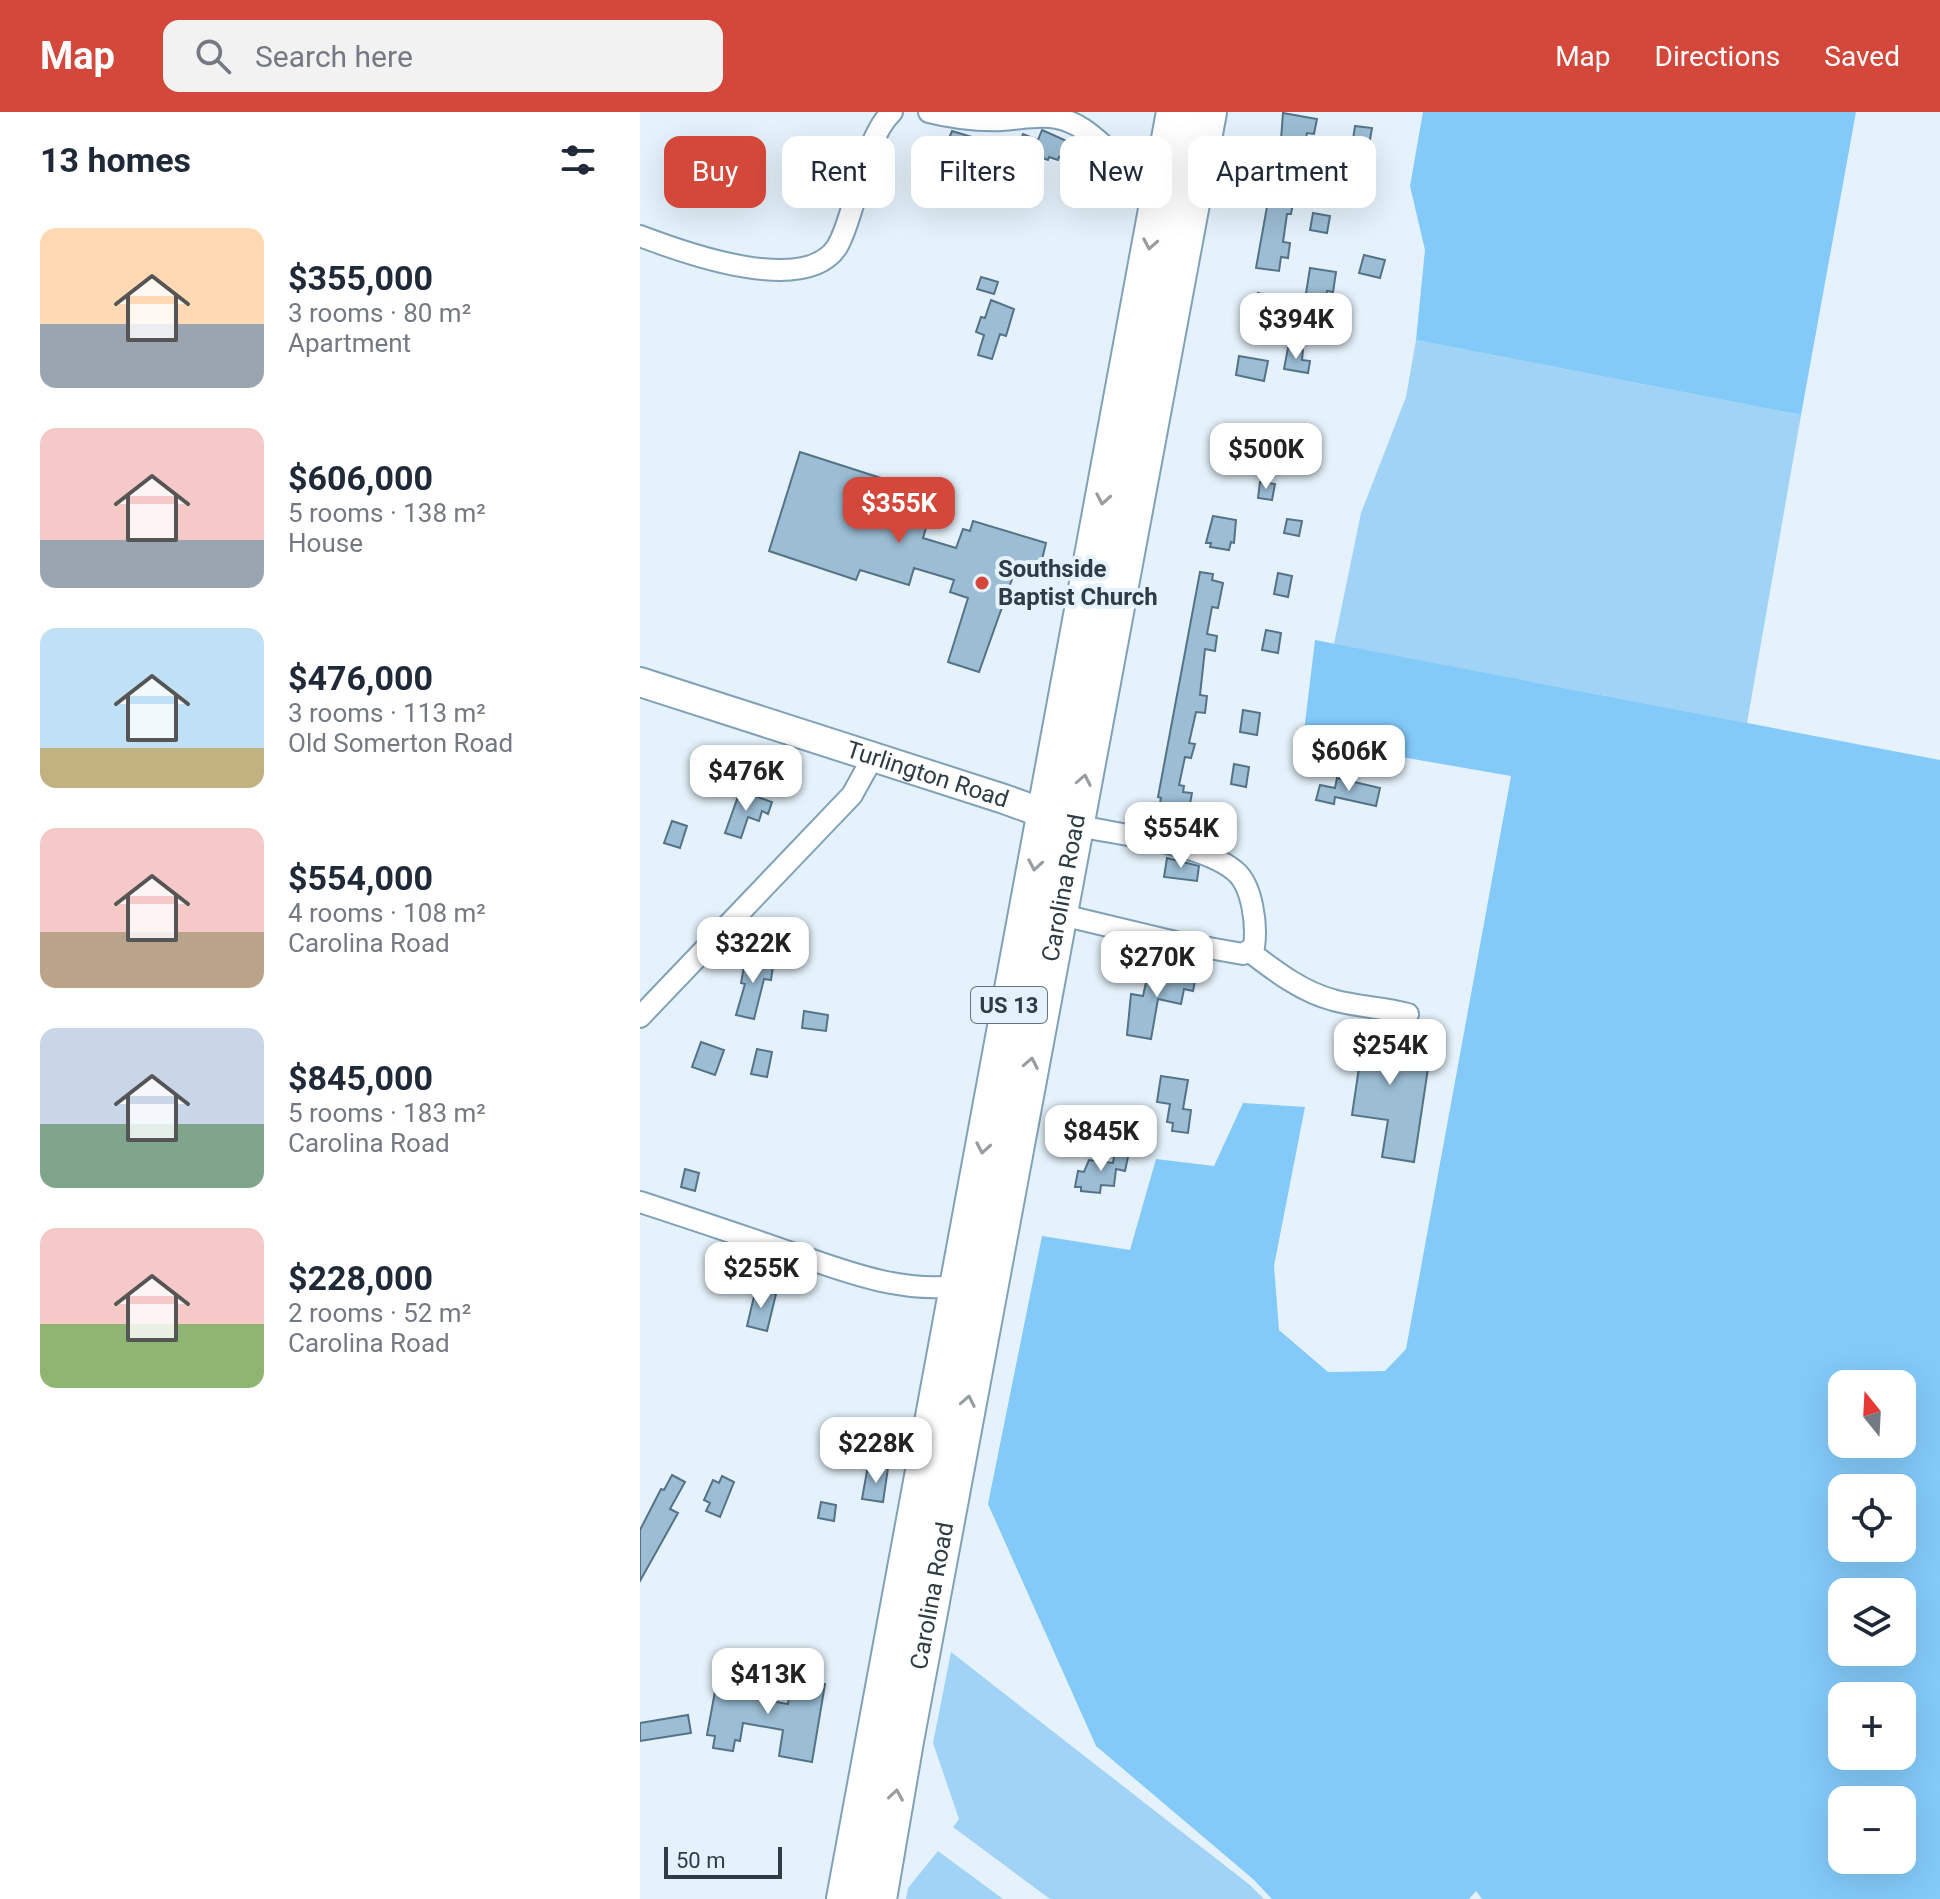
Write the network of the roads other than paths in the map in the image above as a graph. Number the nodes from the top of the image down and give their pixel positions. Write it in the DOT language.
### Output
graph roads {
  1 [pos="892,112"];
  2 [pos="929,112"];
  3 [pos="1175,112"];
  4 [pos="1208,112"];
  5 [pos="1093,136"];
  6 [pos="1170,136"];
  7 [pos="1157,208"];
  8 [pos="640,236"];
  9 [pos="640,682"];
  10 [pos="873,757"];
  11 [pos="1060,820"];
  12 [pos="1058,914"];
  13 [pos="1250,952"];
  14 [pos="1408,1014"];
  15 [pos="640,1017"];
  16 [pos="640,1202"];
  17 [pos="958,1286"];
  18 [pos="874,1830"];
  19 [pos="845,1899"];
  20 [pos="878,1899"];
  1 -- 8 [label="street"];
  2 -- 5 [label="street"];
  3 -- 6 [label="highway, Carolina Road / US 13"];
  11 -- 4 [label="highway, Carolina Road / US 13, one-way"];
  7 -- 11 [label="highway, Carolina Road / US 13, one-way"];
  9 -- 10 [label="street, Turlington Road"];
  10 -- 11 [label="street, Turlington Road"];
  10 -- 15 [label="street"];
  11 -- 12 [label="highway, Carolina Road / US 13"];
  11 -- 13 [label="street"];
  11 -- 17 [label="highway, Carolina Road / US 13, one-way"];
  12 -- 13 [label="street"];
  18 -- 12 [label="highway, Carolina Road / US 13, one-way"];
  13 -- 14 [label="street"];
  16 -- 17 [label="street"];
  17 -- 18 [label="highway, Carolina Road / US 13"];
  18 -- 19 [label="highway, Carolina Road / US 13"];
  18 -- 20 [label="highway, Carolina Road / US 13"];
}
